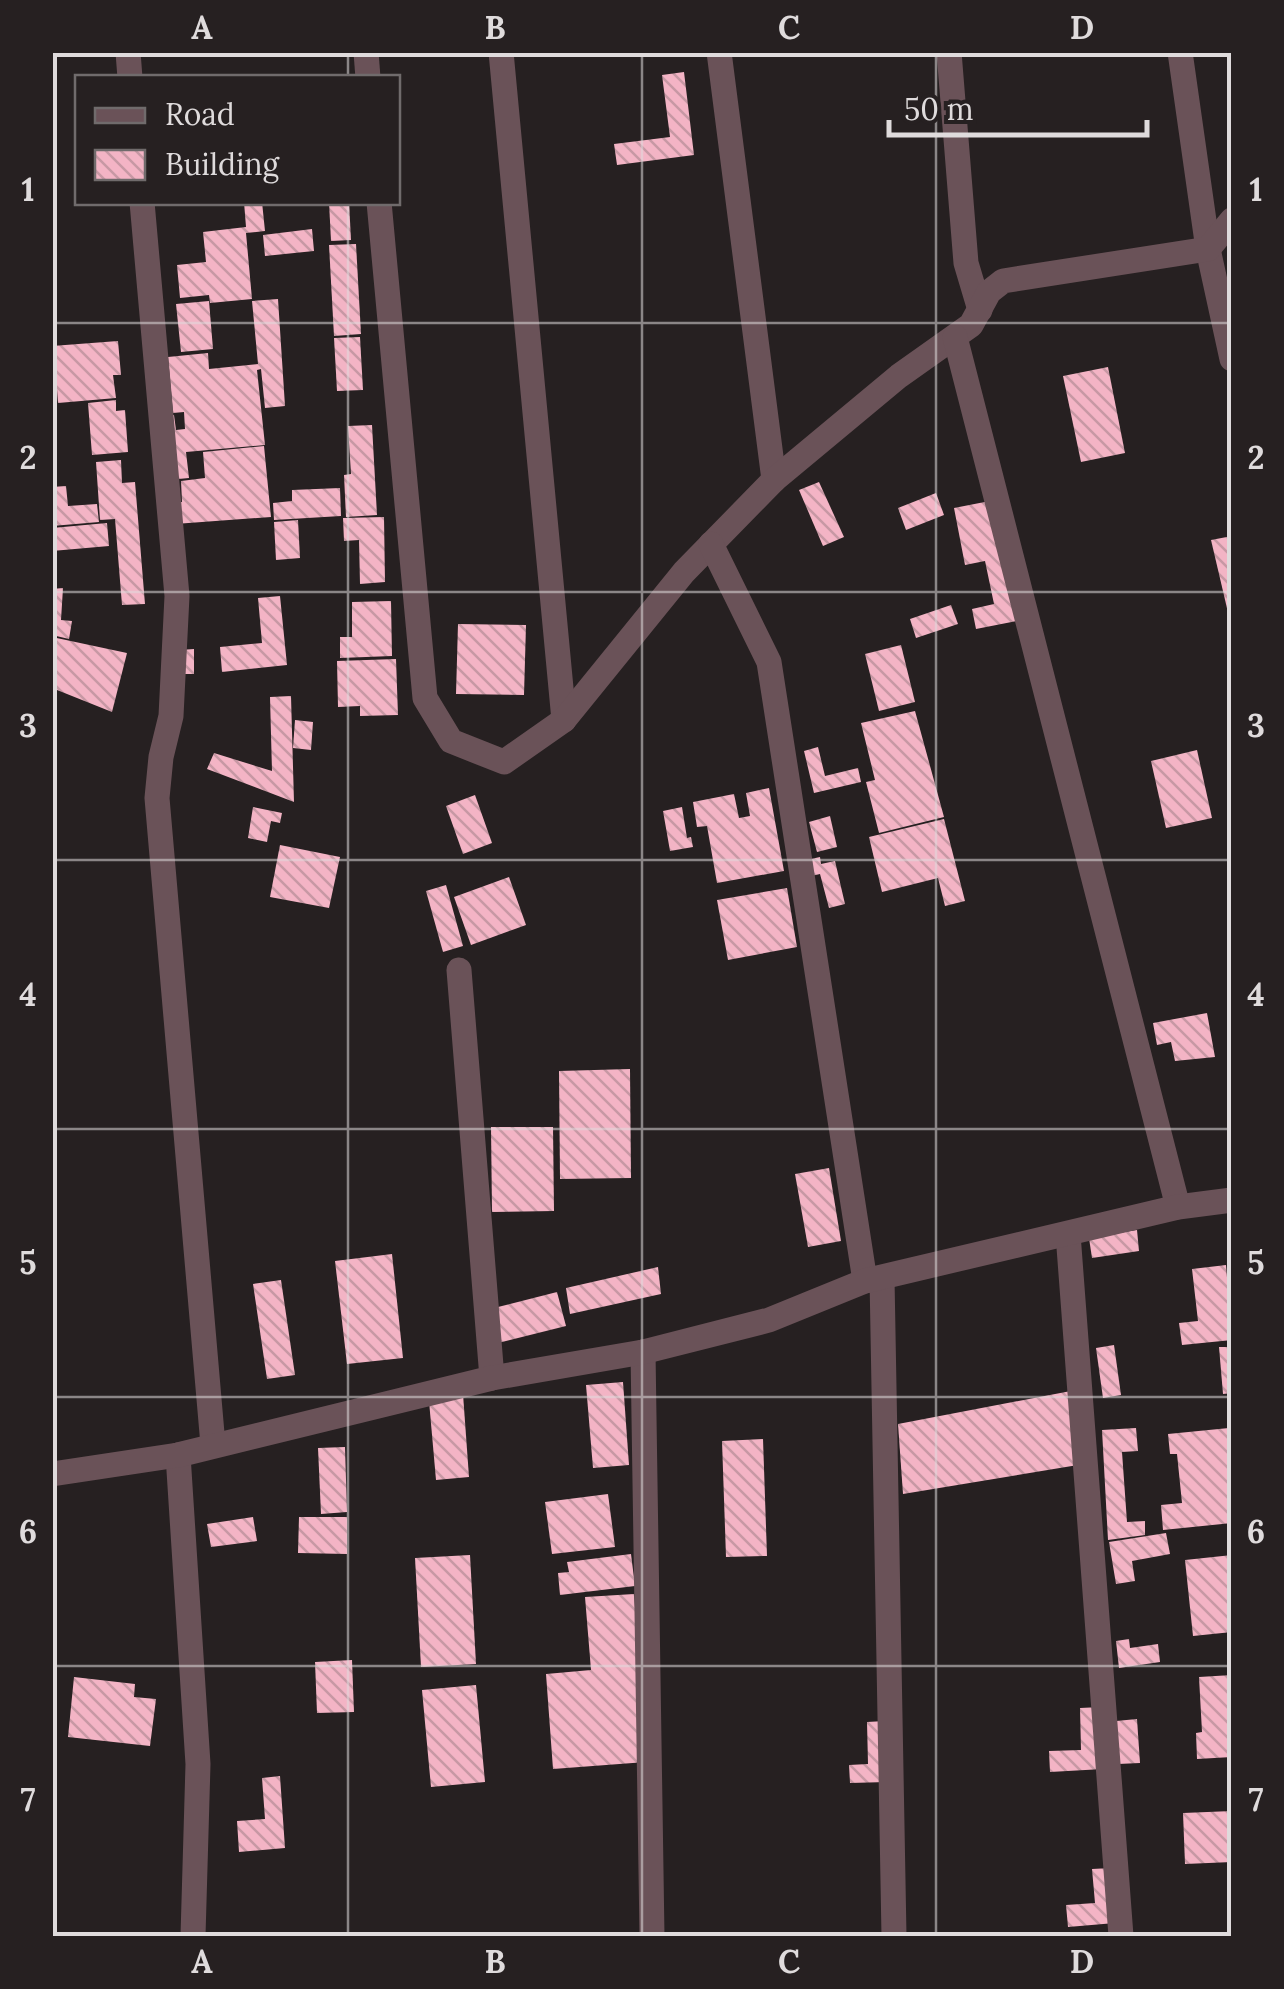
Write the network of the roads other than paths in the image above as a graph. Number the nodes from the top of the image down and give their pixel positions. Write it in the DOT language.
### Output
graph roads {
  1 [pos="501,52"];
  2 [pos="719,52"];
  3 [pos="949,52"];
  4 [pos="1180,52"];
  5 [pos="142,205"];
  6 [pos="380,205"];
  7 [pos="1232,220"];
  8 [pos="1208,249"];
  9 [pos="980,310"];
  10 [pos="955,336"];
  11 [pos="1232,359"];
  12 [pos="774,480"];
  13 [pos="711,544"];
  14 [pos="564,720"];
  15 [pos="458,970"];
  16 [pos="1232,1200"];
  17 [pos="1178,1208"];
  18 [pos="1068,1234"];
  19 [pos="874,1280"];
  20 [pos="643,1352"];
  21 [pos="492,1378"];
  22 [pos="213,1445"];
  23 [pos="178,1456"];
  24 [pos="52,1474"];
  25 [pos="193,1936"];
  26 [pos="652,1936"];
  27 [pos="894,1936"];
  28 [pos="1121,1936"];
  1 -- 14 [label="street"];
  2 -- 12 [label="street"];
  3 -- 9 [label="street"];
  4 -- 8 [label="street"];
  5 -- 22 [label="street"];
  6 -- 14 [label="street"];
  7 -- 8 [label="street"];
  8 -- 9 [label="street"];
  8 -- 11 [label="street"];
  9 -- 10 [label="street"];
  10 -- 12 [label="street"];
  10 -- 17 [label="street"];
  12 -- 13 [label="street"];
  13 -- 14 [label="street"];
  13 -- 19 [label="street"];
  15 -- 21 [label="street"];
  16 -- 17 [label="street"];
  17 -- 18 [label="street"];
  18 -- 19 [label="street"];
  18 -- 28 [label="street"];
  19 -- 20 [label="street"];
  19 -- 27 [label="street"];
  20 -- 21 [label="street"];
  20 -- 26 [label="street"];
  21 -- 22 [label="street"];
  22 -- 23 [label="street"];
  23 -- 24 [label="street"];
  23 -- 25 [label="street"];
}
